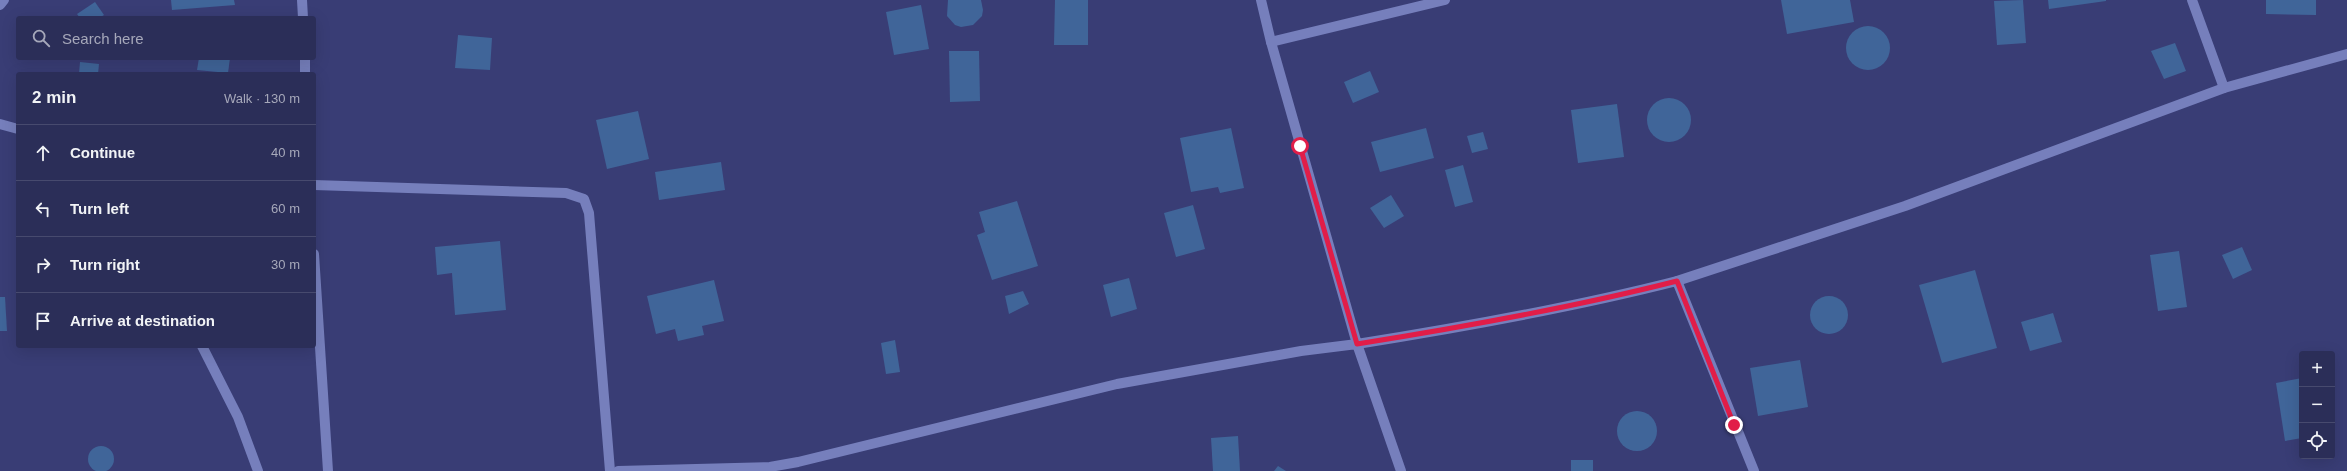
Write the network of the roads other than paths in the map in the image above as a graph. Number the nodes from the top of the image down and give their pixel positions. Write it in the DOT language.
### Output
graph roads {
  1 [pos="4,0"];
  2 [pos="302,0"];
  3 [pos="1261,0"];
  4 [pos="1446,0"];
  5 [pos="2192,0"];
  6 [pos="0,5"];
  7 [pos="303,16"];
  8 [pos="1271,42"];
  9 [pos="2347,54"];
  10 [pos="304,60"];
  11 [pos="305,72"];
  12 [pos="2224,88"];
  13 [pos="0,124"];
  14 [pos="16,128"];
  15 [pos="316,185"];
  16 [pos="1677,281"];
  17 [pos="316,285"];
  18 [pos="1357,344"];
  19 [pos="203,348"];
  20 [pos="258,471"];
  21 [pos="328,471"];
  22 [pos="610,471"];
  23 [pos="618,471"];
  24 [pos="1401,471"];
  25 [pos="1754,471"];
  1 -- 6 [label="street"];
  2 -- 7 [label="street"];
  3 -- 8 [label="street"];
  4 -- 8 [label="street"];
  5 -- 12 [label="street"];
  8 -- 18 [label="street"];
  9 -- 12 [label="street"];
  10 -- 11 [label="street"];
  12 -- 16 [label="street"];
  13 -- 14 [label="street"];
  15 -- 22 [label="street"];
  16 -- 18 [label="street"];
  16 -- 25 [label="street"];
  17 -- 21 [label="street"];
  18 -- 23 [label="street"];
  18 -- 24 [label="street"];
  19 -- 20 [label="street"];
}
